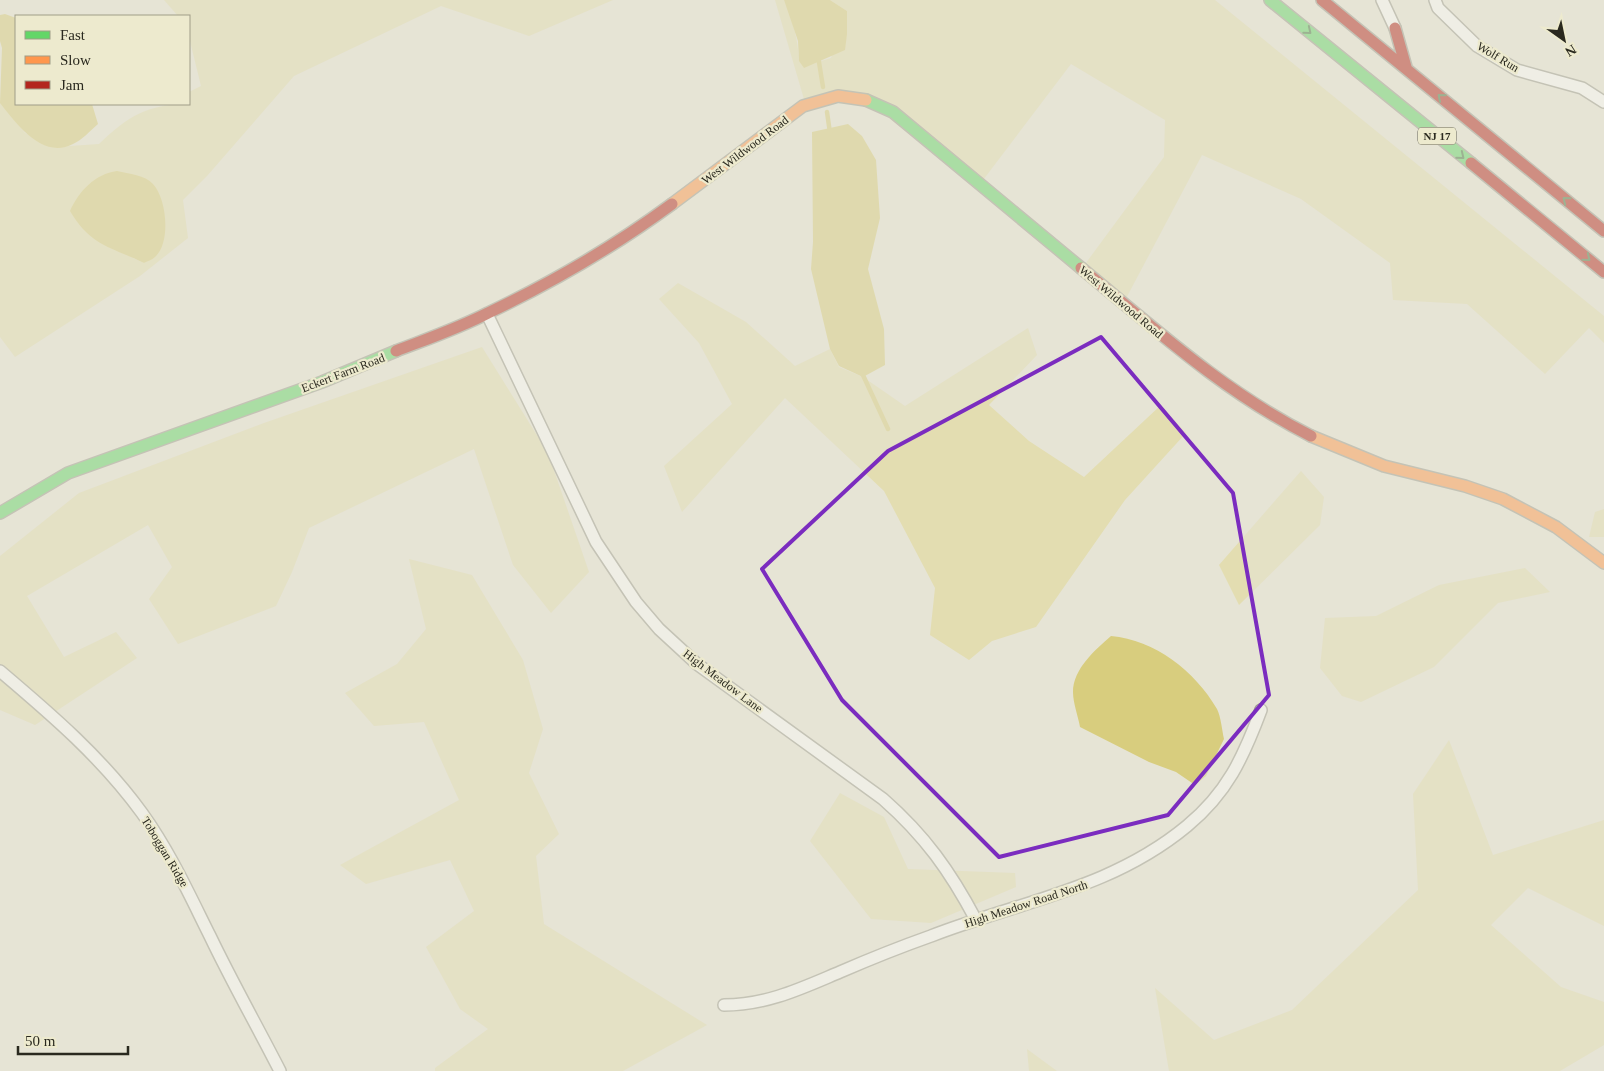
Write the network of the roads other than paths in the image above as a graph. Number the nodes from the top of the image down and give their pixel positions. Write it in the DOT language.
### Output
graph roads {
  1 [pos="1270,0"];
  2 [pos="1322,0"];
  3 [pos="1382,0"];
  4 [pos="1436,0"];
  5 [pos="1395,28"];
  6 [pos="1406,67"];
  7 [pos="1604,102"];
  8 [pos="672,205"];
  9 [pos="1604,231"];
  10 [pos="1604,272"];
  11 [pos="487,314"];
  12 [pos="0,514"];
  13 [pos="1604,563"];
  14 [pos="0,671"];
  15 [pos="1261,710"];
  16 [pos="976,920"];
  17 [pos="724,1005"];
  18 [pos="280,1071"];
  1 -- 10 [label="main road, NJ 17, one-way"];
  2 -- 6 [label="main road, NJ 17"];
  3 -- 5 [label="street"];
  4 -- 7 [label="street, Wolf Run"];
  5 -- 6 [label="main road"];
  9 -- 6 [label="main road, NJ 17, one-way"];
  8 -- 11 [label="main road, Eckert Farm Road"];
  8 -- 13 [label="main road, West Wildwood Road"];
  11 -- 12 [label="main road, Eckert Farm Road"];
  11 -- 16 [label="street, High Meadow Lane"];
  14 -- 18 [label="street, Toboggan Ridge"];
  15 -- 16 [label="street, High Meadow Road North"];
  16 -- 17 [label="street, High Meadow Road North"];
}
